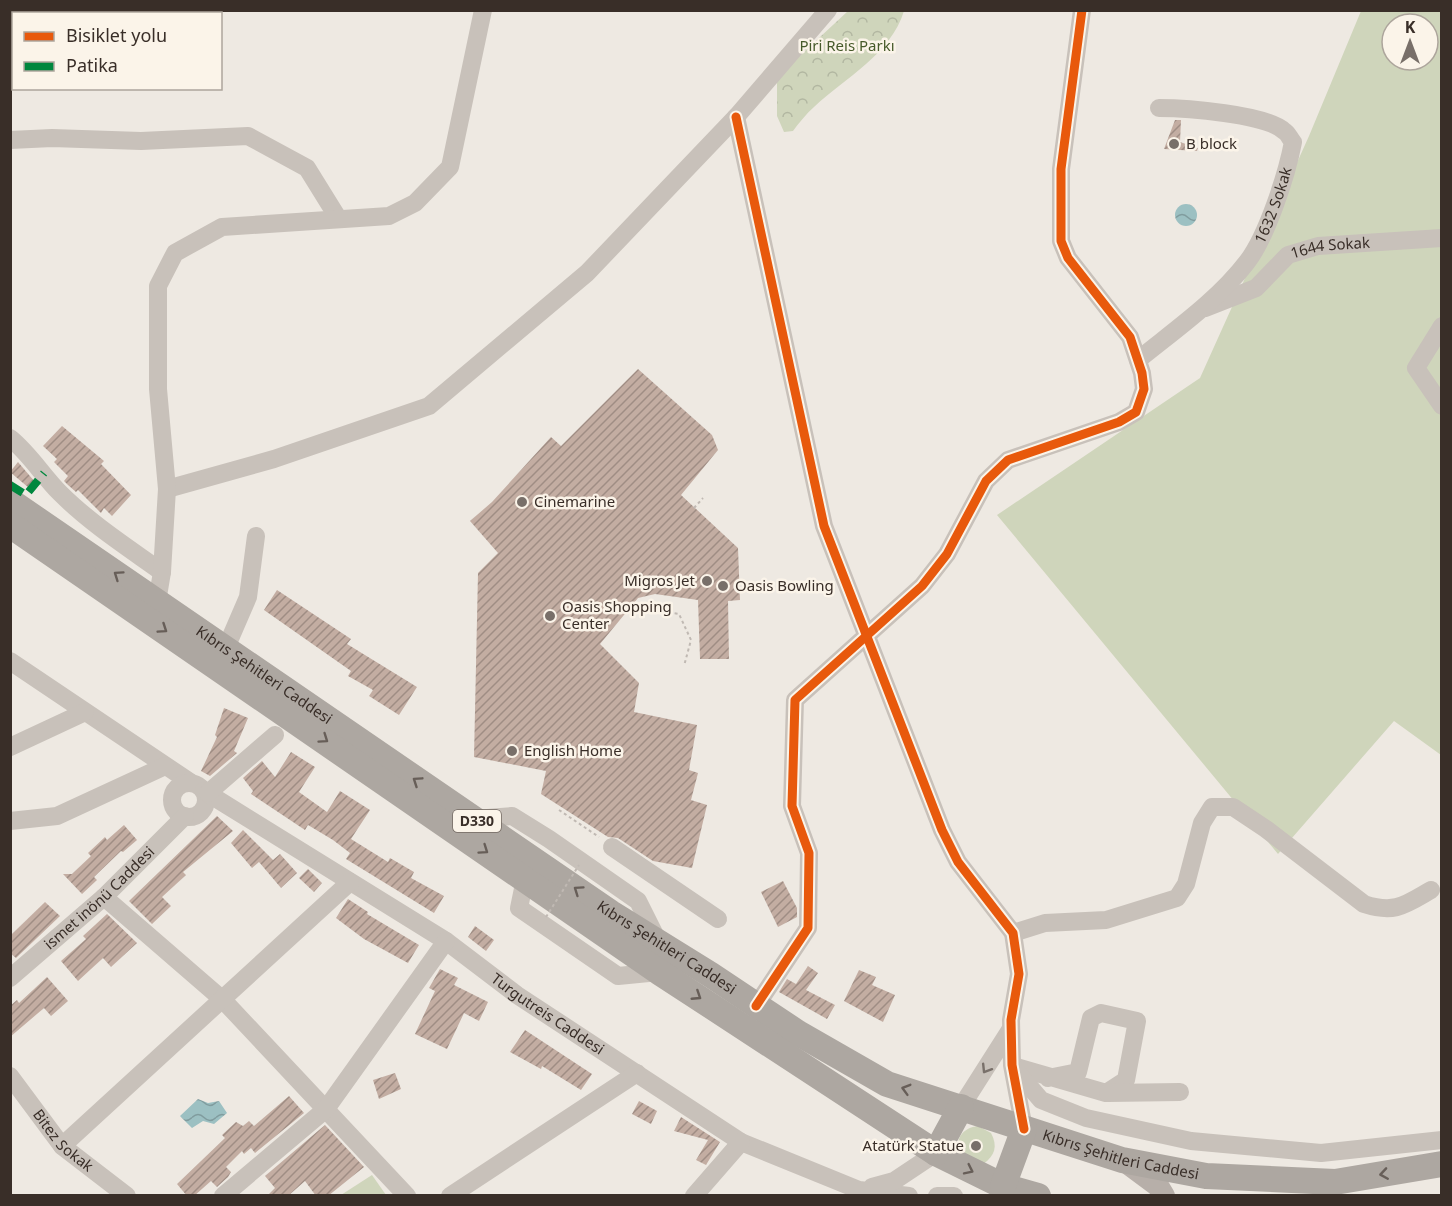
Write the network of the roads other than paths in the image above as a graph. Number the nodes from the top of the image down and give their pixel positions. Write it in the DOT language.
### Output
graph roads {
  1 [pos="483,10"];
  2 [pos="828,10"];
  3 [pos="1082,10"];
  4 [pos="1159,108"];
  5 [pos="736,117"];
  6 [pos="10,140"];
  7 [pos="338,218"];
  8 [pos="1442,238"];
  9 [pos="1201,309"];
  10 [pos="1442,326"];
  11 [pos="1138,360"];
  12 [pos="1442,406"];
  13 [pos="10,438"];
  14 [pos="166,489"];
  15 [pos="10,501"];
  16 [pos="10,525"];
  17 [pos="256,536"];
  18 [pos="162,572"];
  19 [pos="157,602"];
  20 [pos="868,634"];
  21 [pos="226,648"];
  22 [pos="10,661"];
  23 [pos="86,712"];
  24 [pos="275,735"];
  25 [pos="10,747"];
  26 [pos="165,766"];
  27 [pos="206,795"];
  28 [pos="177,807"];
  29 [pos="10,821"];
  30 [pos="610,845"];
  31 [pos="350,882"];
  32 [pos="1431,890"];
  33 [pos="104,897"];
  34 [pos="718,920"];
  35 [pos="1013,933"];
  36 [pos="446,941"];
  37 [pos="10,978"];
  38 [pos="224,1000"];
  39 [pos="756,1006"];
  40 [pos="1010,1030"];
  41 [pos="1012,1065"];
  42 [pos="637,1073"];
  43 [pos="10,1076"];
  44 [pos="1048,1078"];
  45 [pos="1180,1092"];
  46 [pos="1106,1093"];
  47 [pos="961,1107"];
  48 [pos="326,1109"];
  49 [pos="1024,1129"];
  50 [pos="1442,1140"];
  51 [pos="741,1142"];
  52 [pos="62,1146"];
  53 [pos="936,1153"];
  54 [pos="1122,1160"];
  55 [pos="1442,1164"];
  56 [pos="859,1190"];
  57 [pos="1001,1191"];
  58 [pos="127,1196"];
  59 [pos="223,1196"];
  60 [pos="407,1196"];
  61 [pos="450,1196"];
  62 [pos="694,1196"];
  63 [pos="909,1196"];
  64 [pos="938,1196"];
  65 [pos="954,1196"];
  66 [pos="1038,1196"];
  67 [pos="1164,1196"];
  1 -- 7 [label="street"];
  2 -- 5 [label="street"];
  3 -- 11 [label="street"];
  4 -- 9 [label="street, 1632 Sokak"];
  5 -- 14 [label="street"];
  5 -- 20 [label="street"];
  6 -- 7 [label="street"];
  7 -- 14 [label="street"];
  8 -- 9 [label="street, 1644 Sokak"];
  9 -- 11 [label="street, 1632 Sokak"];
  10 -- 12 [label="street"];
  11 -- 20 [label="street"];
  13 -- 18 [label="street"];
  14 -- 18 [label="street"];
  19 -- 15 [label="highway, Kıbrıs Şehitleri Caddesi / D330, one-way"];
  16 -- 53 [label="highway, Kıbrıs Şehitleri Caddesi / D330, one-way"];
  17 -- 21 [label="street"];
  18 -- 19 [label="street"];
  19 -- 21 [label="highway, Kıbrıs Şehitleri Caddesi / D330"];
  20 -- 35 [label="street"];
  20 -- 39 [label="street"];
  39 -- 21 [label="highway, Kıbrıs Şehitleri Caddesi / D330, one-way"];
  22 -- 23 [label="street, Turgutreis Caddesi"];
  23 -- 25 [label="street"];
  23 -- 26 [label="street, Turgutreis Caddesi"];
  24 -- 27 [label="street"];
  26 -- 27 [label="street, Turgutreis Caddesi"];
  26 -- 28 [label="street"];
  26 -- 29 [label="street"];
  27 -- 28 [label="street"];
  27 -- 28 [label="street, ismet inönü Caddesi"];
  27 -- 31 [label="street, Turgutreis Caddesi"];
  28 -- 33 [label="street, ismet inönü Caddesi"];
  30 -- 34 [label="street"];
  31 -- 36 [label="street, Turgutreis Caddesi"];
  31 -- 38 [label="street"];
  32 -- 35 [label="street"];
  33 -- 37 [label="street, ismet inönü Caddesi"];
  33 -- 38 [label="street"];
  35 -- 40 [label="street"];
  36 -- 42 [label="street, Turgutreis Caddesi"];
  36 -- 48 [label="street"];
  38 -- 48 [label="street"];
  38 -- 52 [label="street"];
  47 -- 39 [label="highway, Kıbrıs Şehitleri Caddesi / D330, one-way"];
  40 -- 41 [label="street"];
  40 -- 47 [label="street, one-way"];
  41 -- 44 [label="street"];
  41 -- 49 [label="street"];
  41 -- 50 [label="street"];
  42 -- 51 [label="street, Turgutreis Caddesi"];
  42 -- 61 [label="street"];
  43 -- 52 [label="street, Bitez Sokak"];
  44 -- 46 [label="street"];
  44 -- 46 [label="street"];
  45 -- 46 [label="street"];
  47 -- 49 [label="highway, Kıbrıs Şehitleri Caddesi / D330"];
  47 -- 53 [label="highway"];
  48 -- 59 [label="street"];
  48 -- 60 [label="street"];
  49 -- 54 [label="highway, Kıbrıs Şehitleri Caddesi / D330"];
  49 -- 57 [label="highway"];
  51 -- 56 [label="street, Turgutreis Caddesi"];
  51 -- 62 [label="street"];
  52 -- 58 [label="street, Bitez Sokak"];
  53 -- 56 [label="street"];
  53 -- 57 [label="highway, Kıbrıs Şehitleri Caddesi / D330, one-way"];
  55 -- 54 [label="highway, Kıbrıs Şehitleri Caddesi / D330, one-way"];
  54 -- 67 [label="main road"];
  56 -- 63 [label="street, Turgutreis Caddesi"];
  57 -- 66 [label="highway, Kıbrıs Şehitleri Caddesi / D330"];
  64 -- 65 [label="street"];
}
